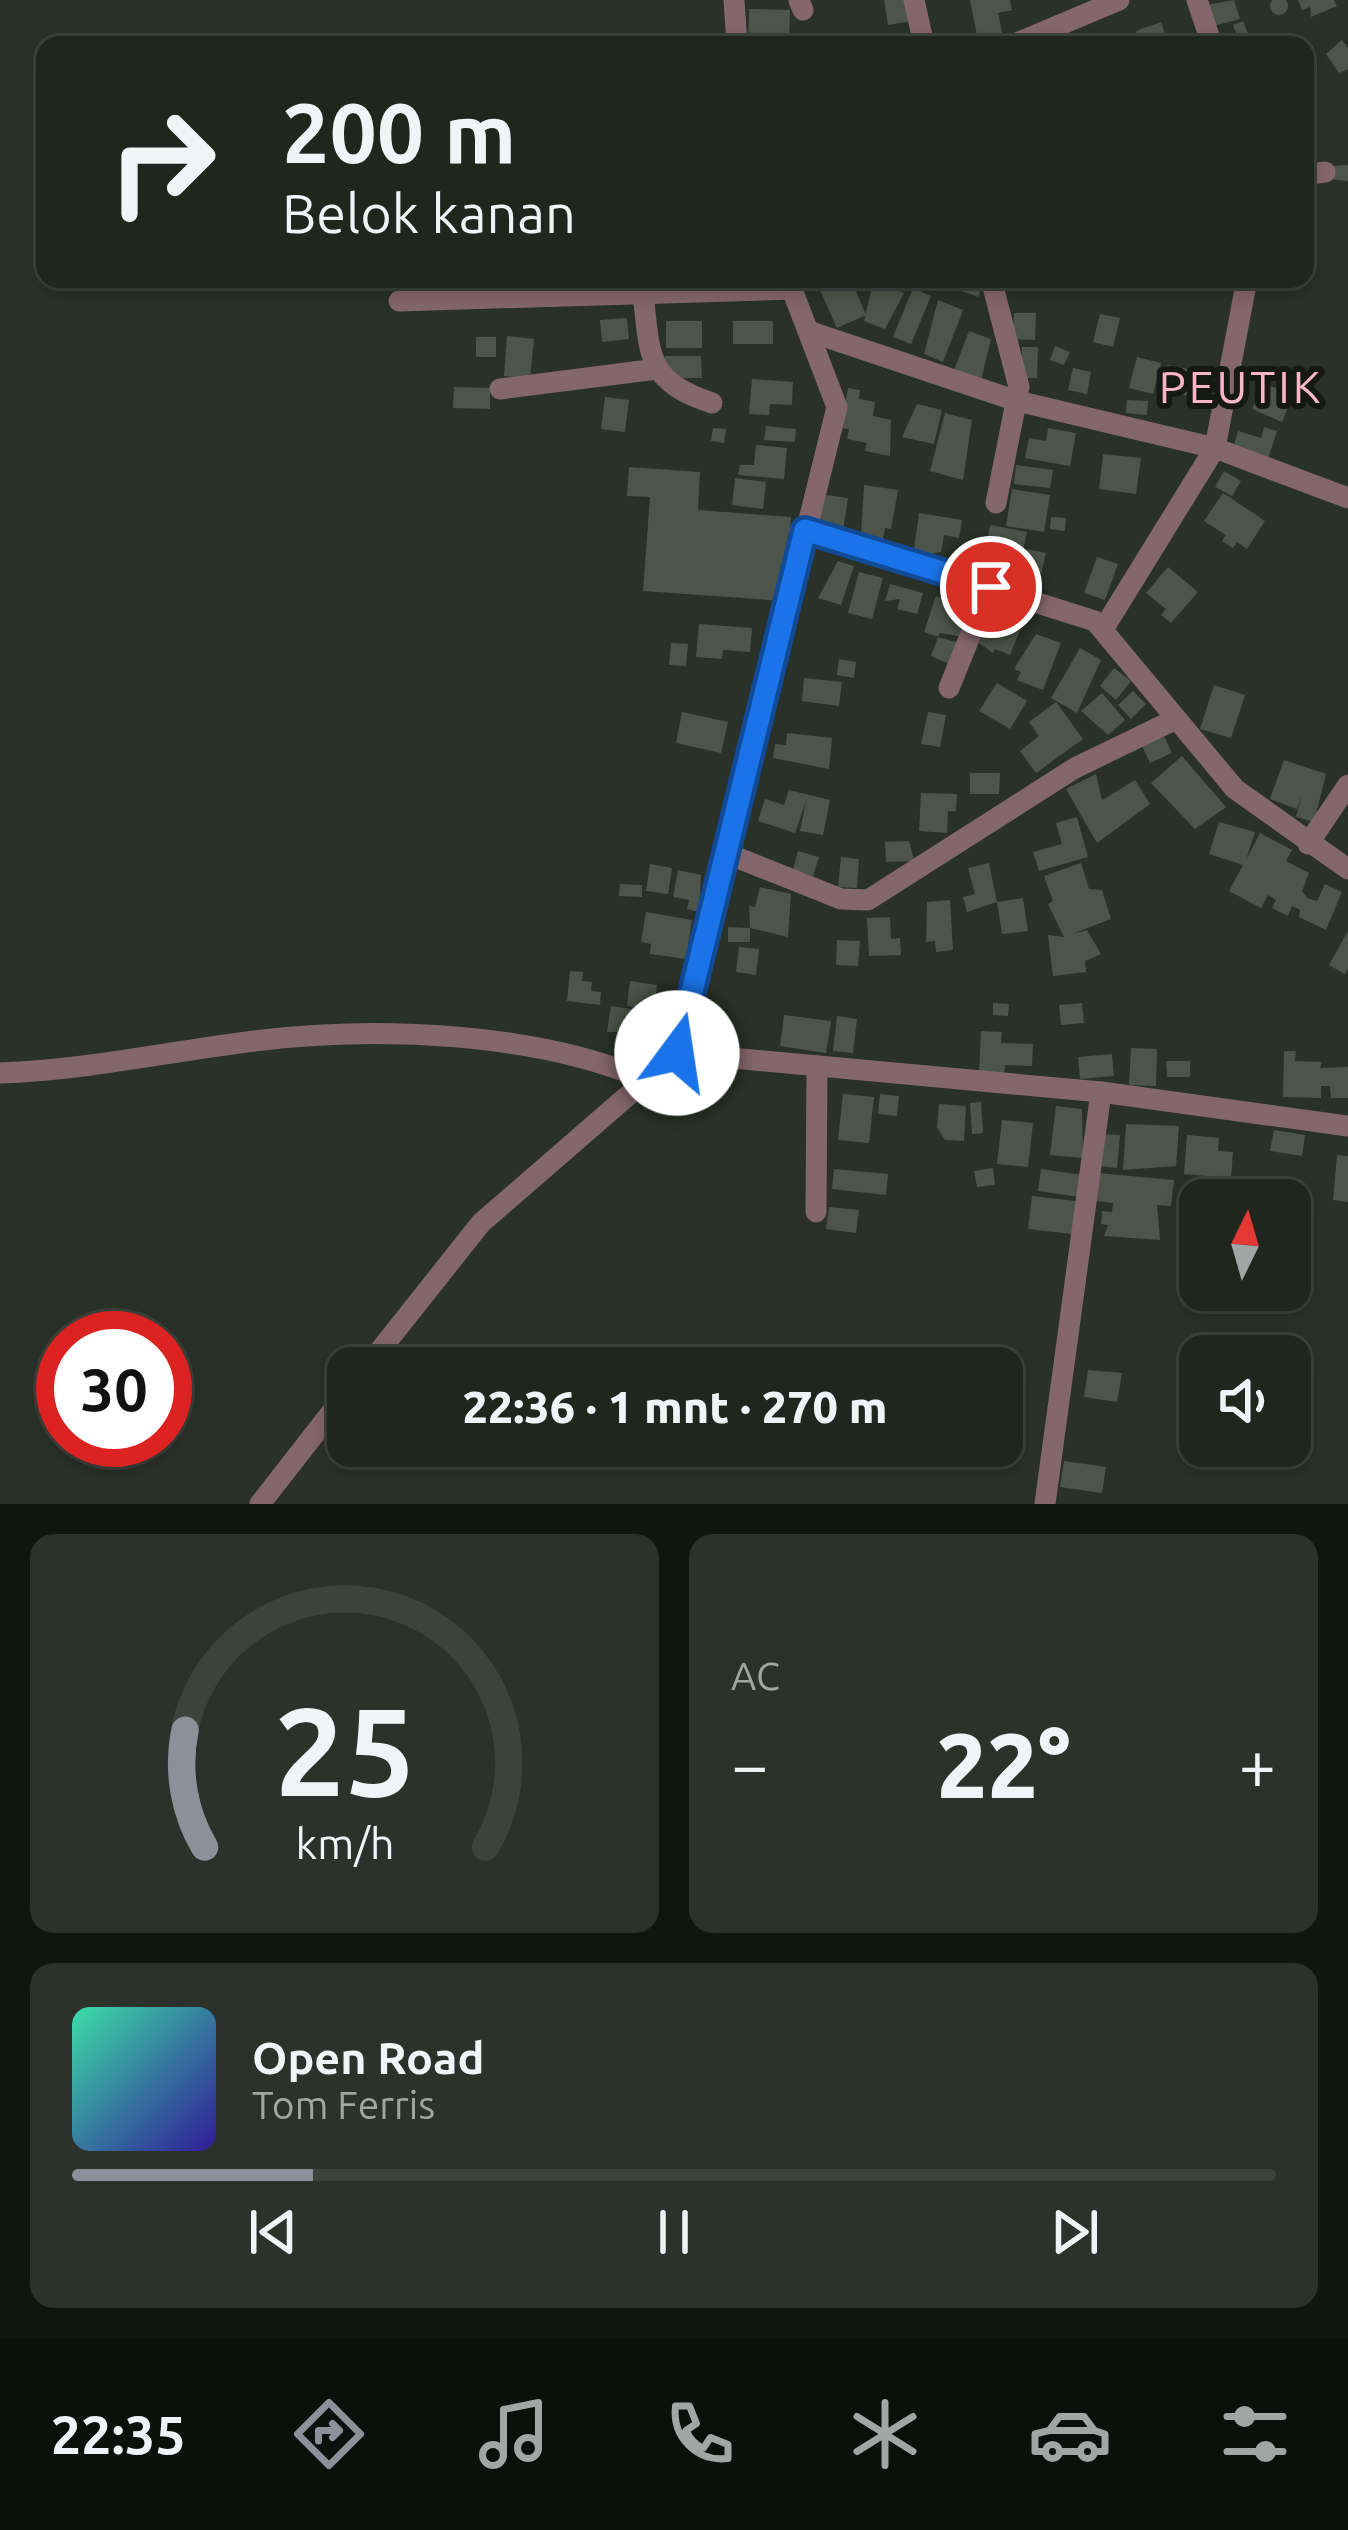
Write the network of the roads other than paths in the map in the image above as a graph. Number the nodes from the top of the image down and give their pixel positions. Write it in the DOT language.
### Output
graph roads {
  1 [pos="734,0"];
  2 [pos="914,0"];
  3 [pos="1119,0"];
  4 [pos="1198,0"];
  5 [pos="736,36"];
  6 [pos="922,36"];
  7 [pos="1033,36"];
  8 [pos="1210,36"];
  9 [pos="725,288"];
  10 [pos="793,288"];
  11 [pos="993,288"];
  12 [pos="1245,288"];
  13 [pos="643,293"];
  14 [pos="399,302"];
  15 [pos="811,332"];
  16 [pos="657,368"];
  17 [pos="500,388"];
  18 [pos="1017,401"];
  19 [pos="712,403"];
  20 [pos="1215,448"];
  21 [pos="1348,498"];
  22 [pos="996,502"];
  23 [pos="805,530"];
  24 [pos="991,587"];
  25 [pos="1103,628"];
  26 [pos="949,688"];
  27 [pos="1176,719"];
  28 [pos="1348,785"];
  29 [pos="1308,844"];
  30 [pos="728,854"];
  31 [pos="1348,869"];
  32 [pos="677,1053"];
  33 [pos="817,1066"];
  34 [pos="0,1073"];
  35 [pos="642,1078"];
  36 [pos="1101,1092"];
  37 [pos="1348,1126"];
  38 [pos="816,1212"];
  39 [pos="382,1347"];
  40 [pos="327,1418"];
  41 [pos="260,1504"];
  42 [pos="1045,1504"];
  1 -- 5 [label="street"];
  2 -- 6 [label="street"];
  3 -- 7 [label="street"];
  4 -- 8 [label="street"];
  9 -- 13 [label="street"];
  10 -- 15 [label="street"];
  11 -- 18 [label="street"];
  12 -- 20 [label="street"];
  13 -- 14 [label="street"];
  13 -- 16 [label="street"];
  15 -- 18 [label="street"];
  15 -- 23 [label="street"];
  16 -- 17 [label="street"];
  16 -- 19 [label="street"];
  18 -- 20 [label="street"];
  18 -- 22 [label="street"];
  20 -- 21 [label="street"];
  20 -- 25 [label="street"];
  23 -- 24 [label="street"];
  23 -- 30 [label="street"];
  24 -- 25 [label="street"];
  24 -- 26 [label="street"];
  25 -- 27 [label="street"];
  27 -- 29 [label="street"];
  27 -- 30 [label="street"];
  28 -- 29 [label="street"];
  29 -- 31 [label="street"];
  30 -- 32 [label="street"];
  32 -- 33 [label="street"];
  32 -- 35 [label="street"];
  33 -- 36 [label="street"];
  33 -- 38 [label="street"];
  34 -- 35 [label="street"];
  35 -- 39 [label="street"];
  36 -- 37 [label="street"];
  36 -- 42 [label="street"];
  40 -- 41 [label="street"];
}
